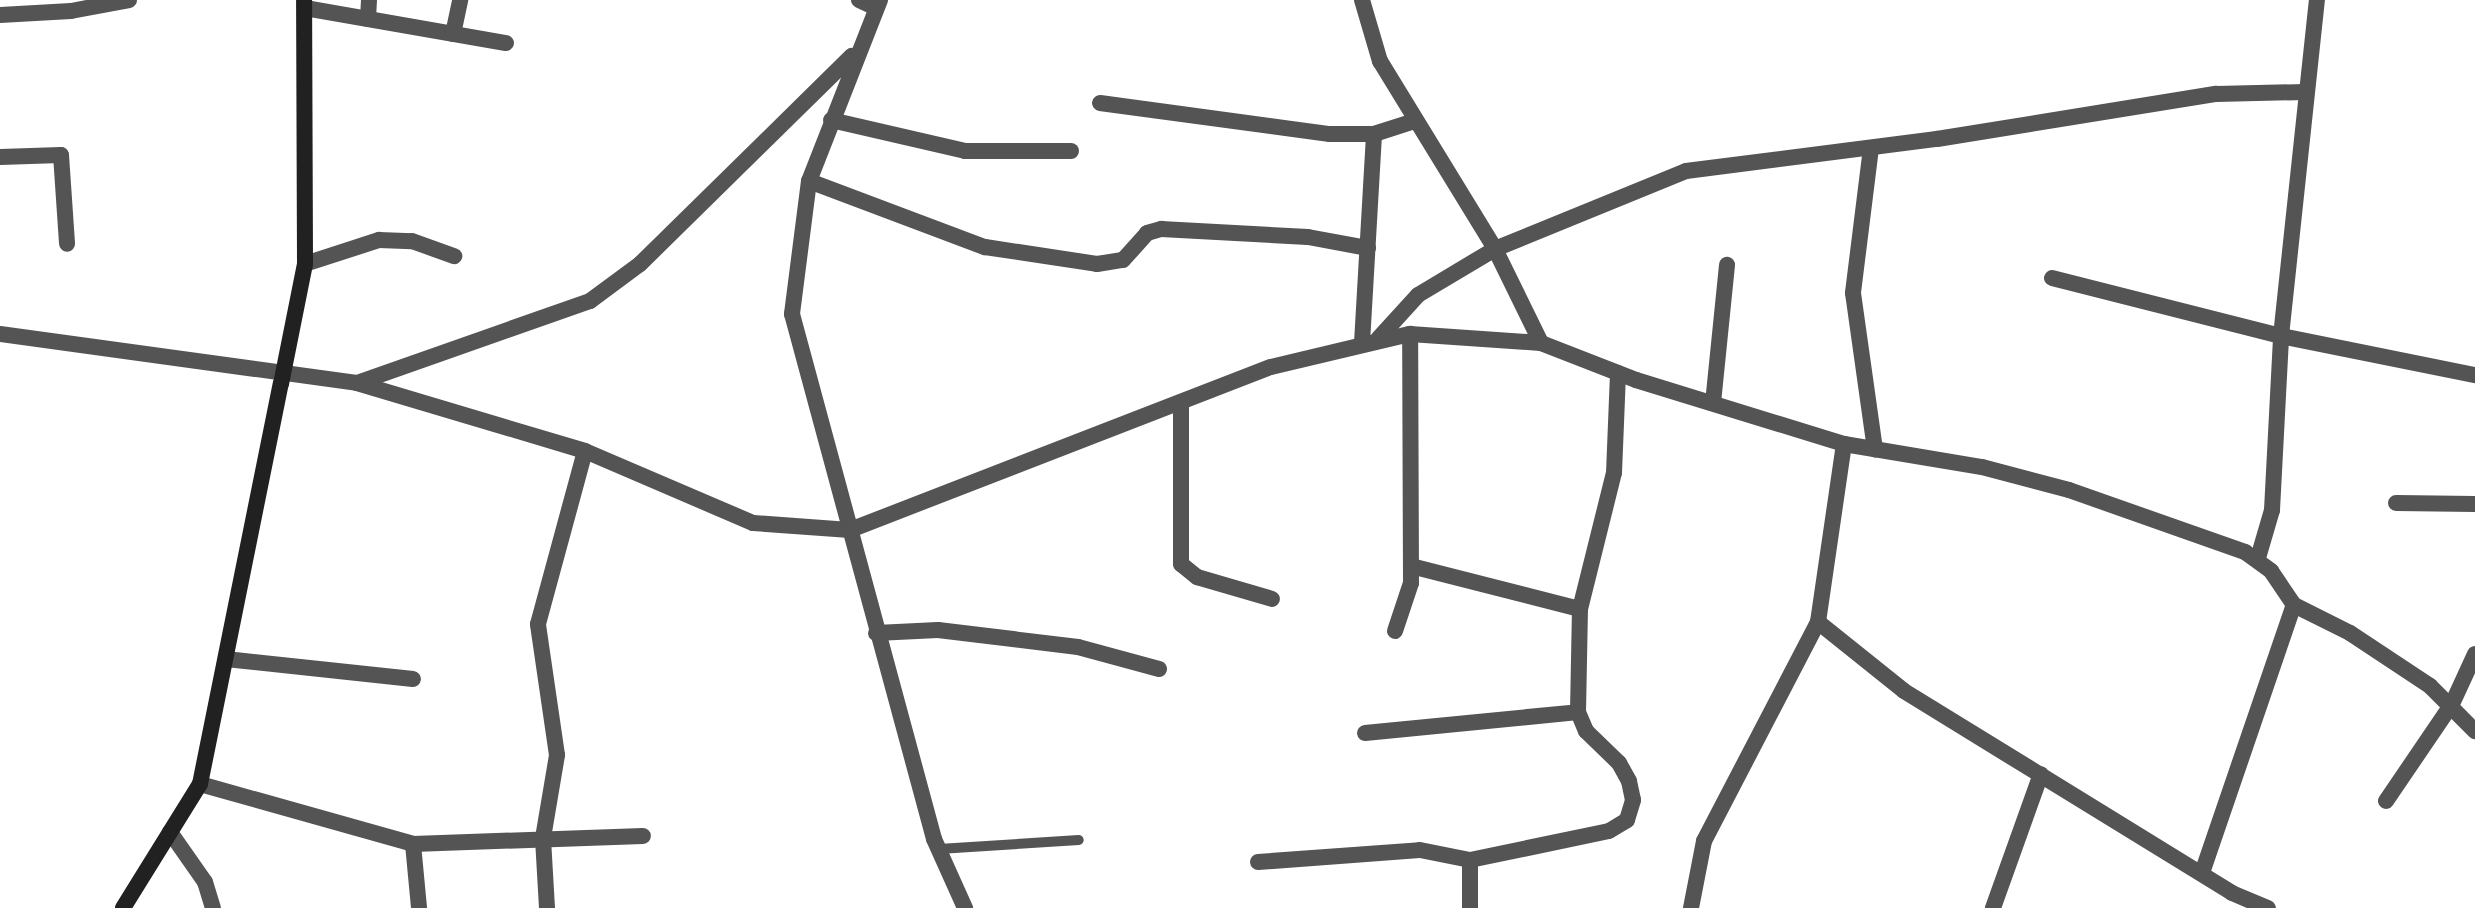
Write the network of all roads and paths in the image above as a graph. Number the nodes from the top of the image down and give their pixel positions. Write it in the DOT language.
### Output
graph roads {
  1 [pos="129,0"];
  2 [pos="369,0"];
  3 [pos="460,0"];
  4 [pos="859,0"];
  5 [pos="1362,0"];
  6 [pos="2317,0"];
  7 [pos="304,4"];
  8 [pos="878,4"];
  9 [pos="0,15"];
  10 [pos="368,19"];
  11 [pos="453,34"];
  12 [pos="506,43"];
  13 [pos="855,53"];
  14 [pos="2305,92"];
  15 [pos="1100,103"];
  16 [pos="831,120"];
  17 [pos="1415,121"];
  18 [pos="1374,134"];
  19 [pos="1871,148"];
  20 [pos="1071,151"];
  21 [pos="0,157"];
  22 [pos="809,181"];
  23 [pos="67,244"];
  24 [pos="1368,248"];
  25 [pos="1495,249"];
  26 [pos="454,256"];
  27 [pos="305,264"];
  28 [pos="1727,265"];
  29 [pos="2052,278"];
  30 [pos="0,334"];
  31 [pos="1410,334"];
  32 [pos="2281,336"];
  33 [pos="1370,341"];
  34 [pos="1541,343"];
  35 [pos="282,371"];
  36 [pos="1618,373"];
  37 [pos="2475,375"];
  38 [pos="357,383"];
  39 [pos="1181,403"];
  40 [pos="1713,403"];
  41 [pos="1844,444"];
  42 [pos="1875,449"];
  43 [pos="585,451"];
  44 [pos="2396,503"];
  45 [pos="2475,504"];
  46 [pos="847,529"];
  47 [pos="2258,558"];
  48 [pos="1411,566"];
  49 [pos="1272,599"];
  50 [pos="2294,605"];
  51 [pos="1580,609"];
  52 [pos="1818,622"];
  53 [pos="1395,631"];
  54 [pos="876,633"];
  55 [pos="2475,654"];
  56 [pos="226,659"];
  57 [pos="1159,669"];
  58 [pos="413,679"];
  59 [pos="2452,704"];
  60 [pos="1578,712"];
  61 [pos="2475,731"];
  62 [pos="1365,733"];
  63 [pos="2041,774"];
  64 [pos="200,784"];
  65 [pos="2386,801"];
  66 [pos="170,832"];
  67 [pos="643,836"];
  68 [pos="543,838"];
  69 [pos="1079,840"];
  70 [pos="413,844"];
  71 [pos="939,849"];
  72 [pos="1470,860"];
  73 [pos="1258,862"];
  74 [pos="2202,873"];
  75 [pos="2230,900"];
  76 [pos="123,908"];
  77 [pos="213,908"];
  78 [pos="419,908"];
  79 [pos="547,908"];
  80 [pos="965,908"];
  81 [pos="1470,908"];
  82 [pos="1691,908"];
  83 [pos="1993,908"];
  84 [pos="2268,908"];
  1 -- 9 [label="street"];
  2 -- 10 [label="street"];
  3 -- 11 [label="street"];
  4 -- 8 [label="street"];
  5 -- 17 [label="street"];
  6 -- 14 [label="street"];
  7 -- 10 [label="street"];
  7 -- 27 [label="street"];
  8 -- 13 [label="street"];
  10 -- 11 [label="street"];
  11 -- 12 [label="street"];
  13 -- 16 [label="street"];
  13 -- 38 [label="street"];
  14 -- 19 [label="street"];
  14 -- 32 [label="street"];
  15 -- 18 [label="street"];
  16 -- 20 [label="street"];
  16 -- 22 [label="street"];
  17 -- 18 [label="street"];
  17 -- 25 [label="street"];
  18 -- 24 [label="street"];
  19 -- 25 [label="street"];
  19 -- 42 [label="street"];
  21 -- 23 [label="street"];
  22 -- 24 [label="street"];
  22 -- 46 [label="street"];
  24 -- 33 [label="street"];
  25 -- 33 [label="street"];
  25 -- 34 [label="street"];
  26 -- 27 [label="street"];
  27 -- 35 [label="street"];
  28 -- 40 [label="street"];
  29 -- 32 [label="street"];
  30 -- 35 [label="street"];
  31 -- 33 [label="street"];
  31 -- 34 [label="street"];
  31 -- 48 [label="street"];
  32 -- 37 [label="street"];
  32 -- 47 [label="street"];
  33 -- 39 [label="street"];
  34 -- 36 [label="street"];
  35 -- 38 [label="street"];
  35 -- 56 [label="street"];
  36 -- 40 [label="street"];
  36 -- 51 [label="street"];
  38 -- 43 [label="street"];
  39 -- 46 [label="street"];
  39 -- 49 [label="street"];
  40 -- 41 [label="street"];
  41 -- 42 [label="street"];
  41 -- 52 [label="street"];
  42 -- 47 [label="street"];
  43 -- 46 [label="street"];
  43 -- 68 [label="street"];
  44 -- 45 [label="street"];
  46 -- 54 [label="street"];
  47 -- 50 [label="street"];
  48 -- 51 [label="street"];
  48 -- 53 [label="street"];
  50 -- 59 [label="street"];
  50 -- 74 [label="street"];
  51 -- 60 [label="street"];
  52 -- 63 [label="street"];
  52 -- 82 [label="street"];
  54 -- 57 [label="street"];
  54 -- 71 [label="street"];
  55 -- 59 [label="street"];
  56 -- 58 [label="street"];
  56 -- 64 [label="street"];
  59 -- 61 [label="street"];
  59 -- 65 [label="street"];
  60 -- 62 [label="street"];
  60 -- 72 [label="street"];
  63 -- 74 [label="street"];
  63 -- 83 [label="street"];
  64 -- 66 [label="street"];
  64 -- 70 [label="street"];
  66 -- 76 [label="street"];
  66 -- 77 [label="street"];
  67 -- 68 [label="street"];
  68 -- 70 [label="street"];
  68 -- 79 [label="street"];
  69 -- 71 [label="lane"];
  70 -- 78 [label="street"];
  71 -- 80 [label="street"];
  72 -- 73 [label="street"];
  72 -- 81 [label="street"];
  74 -- 75 [label="street"];
  75 -- 84 [label="street"];
}
